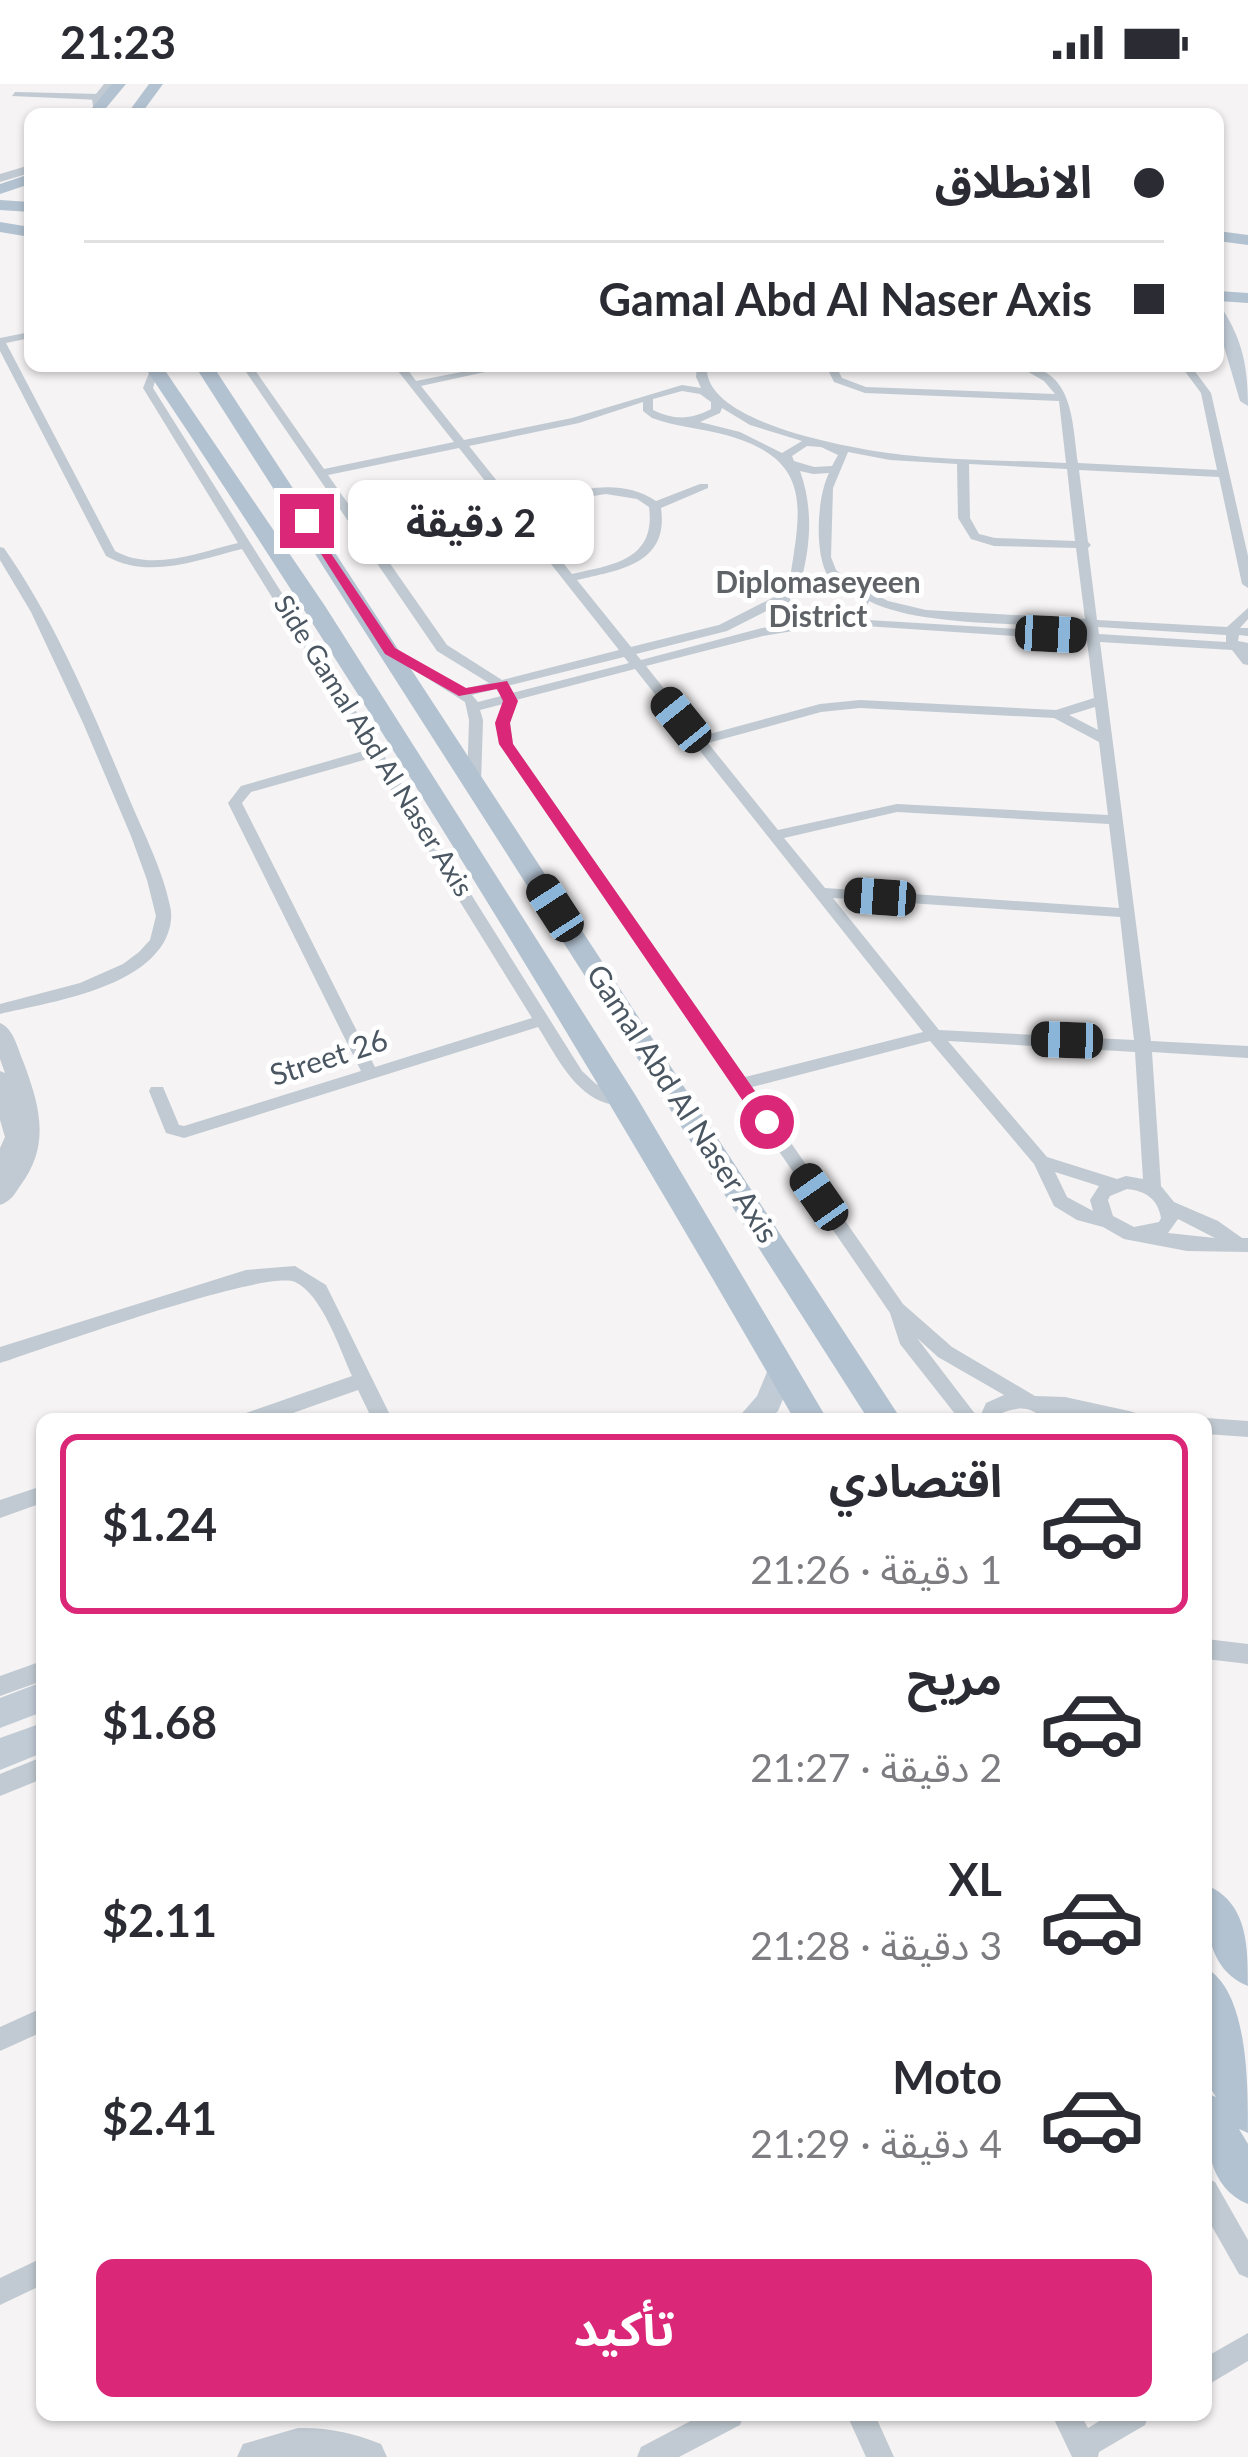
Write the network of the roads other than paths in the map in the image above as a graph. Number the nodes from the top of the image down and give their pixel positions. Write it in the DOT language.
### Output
graph roads {
  1 [pos="24,84"];
  2 [pos="131,84"];
  3 [pos="144,84"];
  4 [pos="15,94"];
  5 [pos="94,108"];
  6 [pos="101,108"];
  7 [pos="125,108"];
  8 [pos="0,109"];
  9 [pos="1224,326"];
  10 [pos="0,341"];
  11 [pos="156,372"];
  12 [pos="162,372"];
  13 [pos="191,372"];
  14 [pos="208,372"];
  15 [pos="252,372"];
  16 [pos="404,372"];
  17 [pos="476,372"];
  18 [pos="701,372"];
  19 [pos="834,372"];
  20 [pos="1035,372"];
  21 [pos="1190,372"];
  22 [pos="673,377"];
  23 [pos="415,384"];
  24 [pos="661,391"];
  25 [pos="648,397"];
  26 [pos="714,398"];
  27 [pos="1064,398"];
  28 [pos="1248,401"];
  29 [pos="659,418"];
  30 [pos="574,421"];
  31 [pos="685,422"];
  32 [pos="820,443"];
  33 [pos="258,446"];
  34 [pos="834,446"];
  35 [pos="461,447"];
  36 [pos="890,457"];
  37 [pos="963,461"];
  38 [pos="790,463"];
  39 [pos="1074,466"];
  40 [pos="836,468"];
  41 [pos="322,473"];
  42 [pos="1223,474"];
  43 [pos="704,486"];
  44 [pos="655,506"];
  45 [pos="513,512"];
  46 [pos="247,544"];
  47 [pos="1085,545"];
  48 [pos="0,551"];
  49 [pos="568,579"];
  50 [pos="844,582"];
  51 [pos="794,584"];
  52 [pos="1248,584"];
  53 [pos="859,591"];
  54 [pos="783,597"];
  55 [pos="315,606"];
  56 [pos="289,611"];
  57 [pos="1248,612"];
  58 [pos="833,622"];
  59 [pos="1095,629"];
  60 [pos="1248,632"];
  61 [pos="1238,642"];
  62 [pos="390,651"];
  63 [pos="631,658"];
  64 [pos="1248,661"];
  65 [pos="506,690"];
  66 [pos="464,693"];
  67 [pos="1103,700"];
  68 [pos="475,706"];
  69 [pos="1057,714"];
  70 [pos="698,741"];
  71 [pos="1108,741"];
  72 [pos="376,752"];
  73 [pos="474,784"];
  74 [pos="1115,820"];
  75 [pos="776,835"];
  76 [pos="824,893"];
  77 [pos="1127,913"];
  78 [pos="0,1010"];
  79 [pos="543,1020"];
  80 [pos="0,1030"];
  81 [pos="934,1035"];
  82 [pos="1142,1046"];
  83 [pos="1248,1052"];
  84 [pos="370,1073"];
  85 [pos="0,1079"];
  86 [pos="741,1084"];
  87 [pos="157,1091"];
  88 [pos="626,1103"];
  89 [pos="1041,1161"];
  90 [pos="0,1175"];
  91 [pos="1114,1184"];
  92 [pos="1152,1188"];
  93 [pos="0,1196"];
  94 [pos="1169,1207"];
  95 [pos="1106,1221"];
  96 [pos="1142,1235"];
  97 [pos="1243,1245"];
  98 [pos="897,1310"];
  99 [pos="0,1355"];
  100 [pos="782,1368"];
  101 [pos="364,1380"];
  102 [pos="1041,1408"];
  103 [pos="271,1413"];
  104 [pos="379,1413"];
  105 [pos="763,1413"];
  106 [pos="808,1413"];
  107 [pos="881,1413"];
  108 [pos="965,1413"];
  109 [pos="994,1413"];
  110 [pos="1102,1413"];
  111 [pos="1212,1426"];
  112 [pos="1248,1429"];
  113 [pos="36,1496"];
  114 [pos="0,1509"];
  115 [pos="1212,1650"];
  116 [pos="1248,1654"];
  117 [pos="36,1673"];
  118 [pos="0,1686"];
  119 [pos="36,1699"];
  120 [pos="0,1713"];
  121 [pos="36,1740"];
  122 [pos="0,1754"];
  123 [pos="36,1770"];
  124 [pos="0,1785"];
  125 [pos="1212,1913"];
  126 [pos="1248,1966"];
  127 [pos="1212,1998"];
  128 [pos="36,2023"];
  129 [pos="0,2039"];
  130 [pos="1212,2054"];
  131 [pos="1248,2055"];
  132 [pos="1248,2111"];
  133 [pos="1212,2124"];
  134 [pos="1248,2183"];
  135 [pos="1212,2202"];
  136 [pos="1248,2265"];
  137 [pos="36,2274"];
  138 [pos="0,2292"];
  139 [pos="1248,2346"];
  140 [pos="1212,2368"];
  141 [pos="719,2421"];
  142 [pos="864,2421"];
  143 [pos="1069,2421"];
  144 [pos="1127,2421"];
  145 [pos="1085,2452"];
  146 [pos="256,2457"];
  147 [pos="368,2457"];
  148 [pos="651,2457"];
  149 [pos="880,2457"];
  1 -- 4 [label="street"];
  2 -- 6 [label="main road"];
  3 -- 7 [label="main road"];
  4 -- 5 [label="street"];
  4 -- 8 [label="street"];
  9 -- 28 [label="main road"];
  10 -- 46 [label="street"];
  11 -- 46 [label="street, Side Gamal Abd Al Naser Axis"];
  12 -- 55 [label="main road, Gamal Abd Al Naser Axis"];
  13 -- 33 [label="main road"];
  14 -- 33 [label="main road, Gamal Abd Al Naser Axis"];
  15 -- 41 [label="street"];
  16 -- 23 [label="street"];
  17 -- 23 [label="street"];
  18 -- 26 [label="street"];
  19 -- 27 [label="street"];
  20 -- 27 [label="street"];
  21 -- 42 [label="street"];
  22 -- 24 [label="street"];
  23 -- 35 [label="street"];
  24 -- 25 [label="street"];
  24 -- 26 [label="street"];
  25 -- 29 [label="street"];
  25 -- 30 [label="street"];
  26 -- 31 [label="street"];
  26 -- 32 [label="street"];
  27 -- 39 [label="street"];
  29 -- 30 [label="street"];
  29 -- 31 [label="street"];
  30 -- 35 [label="street"];
  31 -- 38 [label="street"];
  32 -- 34 [label="street"];
  32 -- 38 [label="street"];
  33 -- 62 [label="main road, Gamal Abd Al Naser Axis"];
  34 -- 36 [label="street"];
  34 -- 40 [label="street"];
  35 -- 41 [label="street"];
  35 -- 45 [label="street"];
  36 -- 37 [label="street"];
  36 -- 40 [label="street"];
  37 -- 39 [label="street"];
  37 -- 47 [label="street"];
  38 -- 40 [label="street"];
  38 -- 51 [label="street"];
  39 -- 42 [label="street"];
  39 -- 47 [label="street"];
  40 -- 50 [label="street"];
  41 -- 65 [label="street"];
  42 -- 52 [label="street"];
  43 -- 44 [label="street"];
  44 -- 45 [label="street"];
  44 -- 49 [label="street"];
  45 -- 49 [label="street"];
  46 -- 56 [label="street, Side Gamal Abd Al Naser Axis"];
  47 -- 59 [label="street"];
  48 -- 78 [label="street"];
  49 -- 63 [label="street"];
  50 -- 51 [label="street"];
  50 -- 53 [label="street"];
  51 -- 54 [label="street"];
  53 -- 58 [label="street"];
  53 -- 59 [label="street"];
  54 -- 58 [label="street"];
  54 -- 63 [label="street"];
  55 -- 56 [label="main road"];
  55 -- 88 [label="main road, Gamal Abd Al Naser Axis"];
  56 -- 72 [label="street, Side Gamal Abd Al Naser Axis"];
  57 -- 61 [label="street"];
  58 -- 59 [label="street"];
  58 -- 63 [label="street"];
  59 -- 61 [label="street"];
  59 -- 67 [label="street"];
  60 -- 61 [label="street"];
  61 -- 64 [label="street"];
  62 -- 66 [label="street"];
  62 -- 73 [label="main road, Gamal Abd Al Naser Axis"];
  63 -- 65 [label="street"];
  63 -- 70 [label="street"];
  65 -- 66 [label="street"];
  65 -- 68 [label="street"];
  65 -- 86 [label="street"];
  66 -- 68 [label="street"];
  67 -- 69 [label="street"];
  67 -- 71 [label="street"];
  68 -- 73 [label="street"];
  69 -- 70 [label="street"];
  69 -- 71 [label="street"];
  70 -- 75 [label="street"];
  71 -- 74 [label="street"];
  72 -- 79 [label="street, Side Gamal Abd Al Naser Axis"];
  72 -- 84 [label="street"];
  73 -- 107 [label="main road, Gamal Abd Al Naser Axis"];
  74 -- 75 [label="street"];
  74 -- 77 [label="street"];
  75 -- 76 [label="street"];
  76 -- 77 [label="street"];
  76 -- 81 [label="street"];
  77 -- 82 [label="street"];
  79 -- 84 [label="street, Street 26"];
  79 -- 88 [label="street, Side Gamal Abd Al Naser Axis"];
  80 -- 93 [label="street"];
  81 -- 82 [label="street"];
  81 -- 86 [label="street"];
  81 -- 89 [label="street"];
  82 -- 83 [label="street"];
  82 -- 92 [label="street"];
  84 -- 87 [label="street, Street 26"];
  85 -- 90 [label="street"];
  86 -- 98 [label="street"];
  88 -- 100 [label="main road, Gamal Abd Al Naser Axis"];
  89 -- 91 [label="street"];
  89 -- 95 [label="street"];
  91 -- 92 [label="street"];
  91 -- 95 [label="street"];
  92 -- 94 [label="street"];
  94 -- 96 [label="street"];
  94 -- 97 [label="street"];
  95 -- 96 [label="street"];
  96 -- 97 [label="street"];
  98 -- 102 [label="street"];
  98 -- 108 [label="street"];
  99 -- 101 [label="street"];
  100 -- 105 [label="main road"];
  100 -- 106 [label="main road, Gamal Abd Al Naser Axis"];
  101 -- 103 [label="street"];
  101 -- 104 [label="street"];
  102 -- 109 [label="street"];
  102 -- 110 [label="street"];
  111 -- 112 [label="street"];
  113 -- 114 [label="street"];
  115 -- 116 [label="street"];
  117 -- 118 [label="street"];
  119 -- 120 [label="main road"];
  121 -- 122 [label="main road"];
  123 -- 124 [label="street"];
  125 -- 126 [label="main road"];
  127 -- 131 [label="main road"];
  128 -- 129 [label="street"];
  130 -- 132 [label="main road"];
  133 -- 134 [label="main road"];
  135 -- 136 [label="street"];
  137 -- 138 [label="street"];
  139 -- 140 [label="street"];
  141 -- 148 [label="street"];
  142 -- 149 [label="street"];
  143 -- 145 [label="street"];
  144 -- 145 [label="street"];
  146 -- 147 [label="street"];
}
